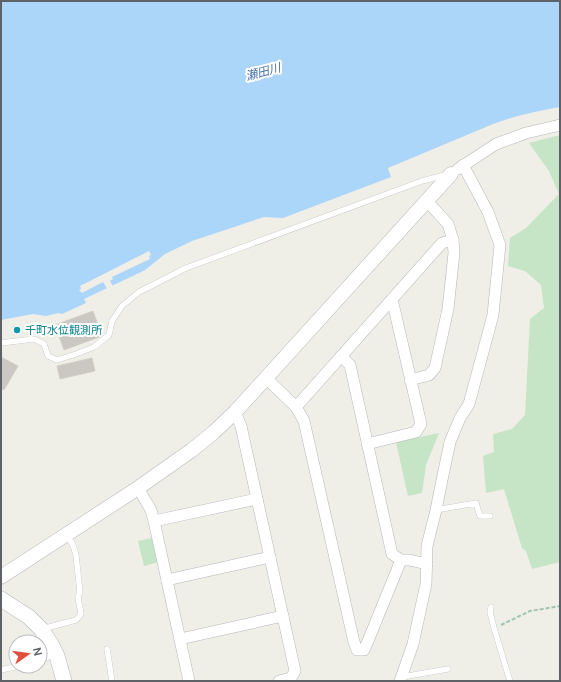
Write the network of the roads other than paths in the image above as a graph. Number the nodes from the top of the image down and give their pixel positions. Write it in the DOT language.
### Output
graph roads {
  1 [pos="560,126"];
  2 [pos="463,165"];
  3 [pos="451,174"];
  4 [pos="426,200"];
  5 [pos="453,240"];
  6 [pos="392,299"];
  7 [pos="1,343"];
  8 [pos="341,356"];
  9 [pos="266,378"];
  10 [pos="410,380"];
  11 [pos="296,407"];
  12 [pos="235,412"];
  13 [pos="367,444"];
  14 [pos="138,488"];
  15 [pos="257,499"];
  16 [pos="436,510"];
  17 [pos="490,516"];
  18 [pos="154,521"];
  19 [pos="67,534"];
  20 [pos="270,557"];
  21 [pos="401,560"];
  22 [pos="427,564"];
  23 [pos="1,577"];
  24 [pos="167,580"];
  25 [pos="1,599"];
  26 [pos="490,607"];
  27 [pos="283,616"];
  28 [pos="41,630"];
  29 [pos="180,639"];
  30 [pos="107,649"];
  31 [pos="55,652"];
  32 [pos="48,656"];
  33 [pos="448,669"];
  34 [pos="401,679"];
  35 [pos="64,681"];
  36 [pos="112,681"];
  37 [pos="189,681"];
  38 [pos="279,681"];
  39 [pos="510,681"];
  1 -- 2 [label="street"];
  2 -- 3 [label="street"];
  2 -- 16 [label="street"];
  3 -- 4 [label="street"];
  3 -- 7 [label="lane"];
  4 -- 5 [label="street"];
  4 -- 9 [label="street"];
  5 -- 6 [label="street"];
  5 -- 10 [label="street"];
  6 -- 8 [label="street"];
  6 -- 10 [label="street"];
  8 -- 11 [label="street"];
  8 -- 13 [label="street"];
  9 -- 11 [label="street"];
  9 -- 12 [label="street"];
  10 -- 13 [label="street"];
  11 -- 21 [label="street"];
  12 -- 14 [label="street"];
  12 -- 15 [label="street"];
  13 -- 21 [label="street"];
  14 -- 18 [label="street"];
  14 -- 19 [label="street"];
  15 -- 18 [label="street"];
  15 -- 20 [label="street"];
  16 -- 17 [label="lane"];
  16 -- 22 [label="street"];
  18 -- 24 [label="street"];
  19 -- 23 [label="street"];
  19 -- 28 [label="lane"];
  20 -- 24 [label="street"];
  20 -- 27 [label="street"];
  21 -- 22 [label="street"];
  22 -- 34 [label="street"];
  24 -- 29 [label="street"];
  25 -- 28 [label="main road"];
  26 -- 39 [label="lane"];
  27 -- 29 [label="street"];
  27 -- 38 [label="street"];
  28 -- 31 [label="main road"];
  29 -- 37 [label="street"];
  30 -- 36 [label="lane"];
  31 -- 32 [label="lane"];
  31 -- 35 [label="main road"];
  33 -- 34 [label="lane"];
}
